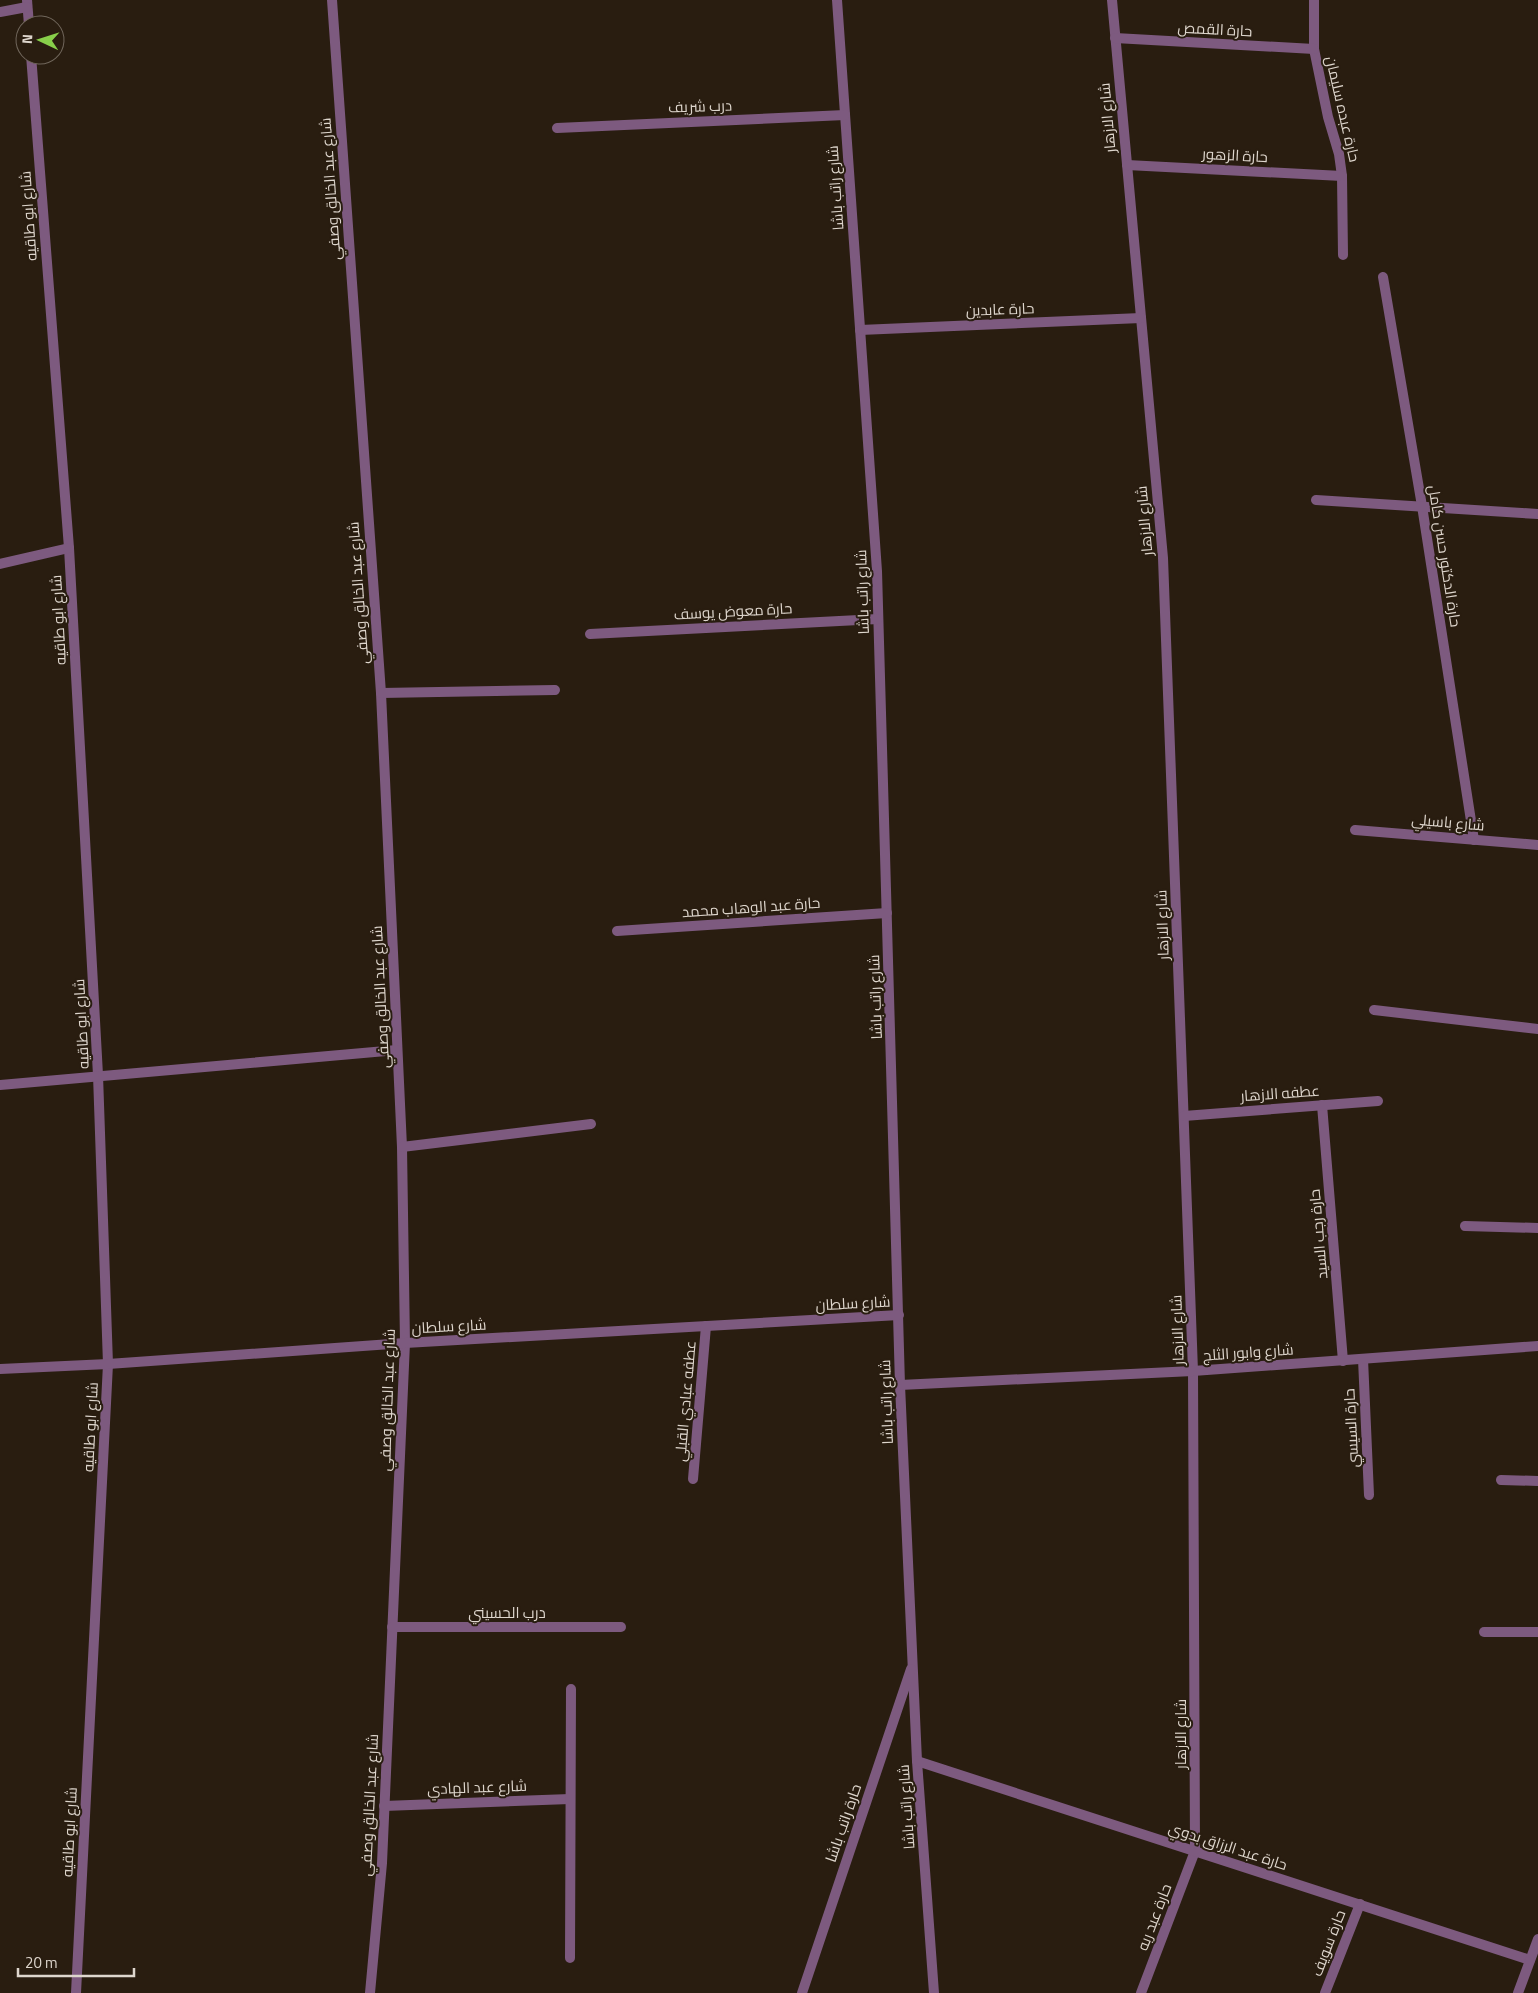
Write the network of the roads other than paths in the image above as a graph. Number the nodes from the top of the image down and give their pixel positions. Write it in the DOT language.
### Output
graph roads {
  1 [pos="332,0"];
  2 [pos="837,0"];
  3 [pos="1112,0"];
  4 [pos="1314,0"];
  5 [pos="27,4"];
  6 [pos="0,12"];
  7 [pos="1115,38"];
  8 [pos="1314,49"];
  9 [pos="32,65"];
  10 [pos="845,115"];
  11 [pos="557,128"];
  12 [pos="1127,165"];
  13 [pos="1342,176"];
  14 [pos="1343,256"];
  15 [pos="1383,277"];
  16 [pos="1141,318"];
  17 [pos="860,330"];
  18 [pos="1316,500"];
  19 [pos="1422,506"];
  20 [pos="1538,514"];
  21 [pos="69,548"];
  22 [pos="0,564"];
  23 [pos="878,619"];
  24 [pos="590,634"];
  25 [pos="554,690"];
  26 [pos="380,693"];
  27 [pos="1355,830"];
  28 [pos="1474,840"];
  29 [pos="1538,846"];
  30 [pos="887,913"];
  31 [pos="617,931"];
  32 [pos="1374,1010"];
  33 [pos="1538,1029"];
  34 [pos="397,1050"];
  35 [pos="98,1076"];
  36 [pos="0,1085"];
  37 [pos="1378,1101"];
  38 [pos="1322,1105"];
  39 [pos="1184,1116"];
  40 [pos="591,1124"];
  41 [pos="402,1147"];
  42 [pos="1465,1226"];
  43 [pos="1538,1228"];
  44 [pos="899,1315"];
  45 [pos="706,1326"];
  46 [pos="405,1343"];
  47 [pos="1538,1346"];
  48 [pos="1363,1360"];
  49 [pos="1343,1361"];
  50 [pos="108,1364"];
  51 [pos="0,1369"];
  52 [pos="1193,1371"];
  53 [pos="900,1385"];
  54 [pos="692,1479"];
  55 [pos="1501,1480"];
  56 [pos="1538,1481"];
  57 [pos="1369,1495"];
  58 [pos="392,1626"];
  59 [pos="621,1627"];
  60 [pos="1484,1632"];
  61 [pos="1538,1632"];
  62 [pos="913,1662"];
  63 [pos="571,1689"];
  64 [pos="917,1761"];
  65 [pos="570,1798"];
  66 [pos="384,1806"];
  67 [pos="1196,1851"];
  68 [pos="1360,1904"];
  69 [pos="1538,1938"];
  70 [pos="570,1958"];
  71 [pos="1530,1960"];
  72 [pos="1521,1992"];
  73 [pos="76,1993"];
  74 [pos="370,1993"];
  75 [pos="802,1993"];
  76 [pos="934,1993"];
  77 [pos="1141,1993"];
  78 [pos="1325,1993"];
  1 -- 26 [label="street, شارع عبد الخالق وصفي"];
  2 -- 10 [label="street, شارع راتب باشا"];
  3 -- 7 [label="street, شارع الازهار"];
  4 -- 8 [label="street, حارة عبده سليمان"];
  5 -- 6 [label="street"];
  7 -- 8 [label="street, حارة القمص"];
  7 -- 12 [label="street, شارع الازهار"];
  8 -- 13 [label="street, حارة عبده سليمان"];
  9 -- 21 [label="street, شارع ابو طاقيه"];
  10 -- 11 [label="street, درب شريف"];
  10 -- 17 [label="street, شارع راتب باشا"];
  12 -- 13 [label="street, حارة الزهور"];
  12 -- 16 [label="street, شارع الازهار"];
  13 -- 14 [label="street, حارة عبده سليمان"];
  15 -- 19 [label="street, حارة الدكتور حسن كامل"];
  16 -- 17 [label="street, حارة عابدين"];
  16 -- 39 [label="street, شارع الازهار"];
  17 -- 23 [label="street, شارع راتب باشا"];
  18 -- 19 [label="street"];
  19 -- 20 [label="street"];
  19 -- 28 [label="street, حارة الدكتور حسن كامل"];
  21 -- 22 [label="street"];
  21 -- 35 [label="street, شارع ابو طاقيه"];
  23 -- 24 [label="street, حارة معوض يوسف"];
  23 -- 30 [label="street, شارع راتب باشا"];
  25 -- 26 [label="street"];
  26 -- 34 [label="street, شارع عبد الخالق وصفي"];
  27 -- 28 [label="street, شارع باسيلي"];
  28 -- 29 [label="street, شارع باسيلي"];
  30 -- 31 [label="street, حارة عبد الوهاب محمد"];
  30 -- 44 [label="street, شارع راتب باشا"];
  32 -- 33 [label="street"];
  34 -- 35 [label="street"];
  34 -- 41 [label="street, شارع عبد الخالق وصفي"];
  35 -- 36 [label="street"];
  35 -- 50 [label="street, شارع ابو طاقيه"];
  37 -- 38 [label="street, عطفه الازهار"];
  38 -- 39 [label="street, عطفه الازهار"];
  38 -- 49 [label="street, حارة رجب السيد"];
  39 -- 52 [label="street, شارع الازهار"];
  40 -- 41 [label="street"];
  41 -- 46 [label="street, شارع عبد الخالق وصفي"];
  42 -- 43 [label="street"];
  44 -- 45 [label="street, شارع سلطان"];
  44 -- 53 [label="street, شارع راتب باشا"];
  45 -- 46 [label="street, شارع سلطان"];
  45 -- 54 [label="street, عطفه عبادي القبلي"];
  46 -- 50 [label="street, شارع سلطان"];
  46 -- 58 [label="street, شارع عبد الخالق وصفي"];
  47 -- 48 [label="street, شارع وابور الثلج"];
  48 -- 49 [label="street, شارع وابور الثلج"];
  48 -- 57 [label="street, حارة السيسي"];
  49 -- 52 [label="street, شارع وابور الثلج"];
  50 -- 51 [label="street, شارع سلطان"];
  50 -- 73 [label="street, شارع ابو طاقيه"];
  52 -- 53 [label="street, شارع وابور الثلج"];
  52 -- 67 [label="street, شارع الازهار"];
  53 -- 62 [label="street, شارع راتب باشا"];
  55 -- 56 [label="street"];
  58 -- 59 [label="street, درب الحسيني"];
  58 -- 66 [label="street, شارع عبد الخالق وصفي"];
  60 -- 61 [label="street"];
  62 -- 64 [label="street, شارع راتب باشا"];
  62 -- 75 [label="street, حارة راتب باشا"];
  63 -- 65 [label="street"];
  64 -- 67 [label="street, حارة عبد الرزاق بدوي"];
  64 -- 76 [label="street, شارع راتب باشا"];
  65 -- 66 [label="street, شارع عبد الهادي"];
  65 -- 70 [label="street"];
  66 -- 74 [label="street, شارع عبد الخالق وصفي"];
  67 -- 68 [label="street, حارة عبد الرزاق بدوي"];
  67 -- 77 [label="street, حارة عبد ربه"];
  68 -- 71 [label="street, حارة عبد الرزاق بدوي"];
  68 -- 78 [label="street, حارة سويف"];
  69 -- 71 [label="street"];
  71 -- 72 [label="street"];
}
